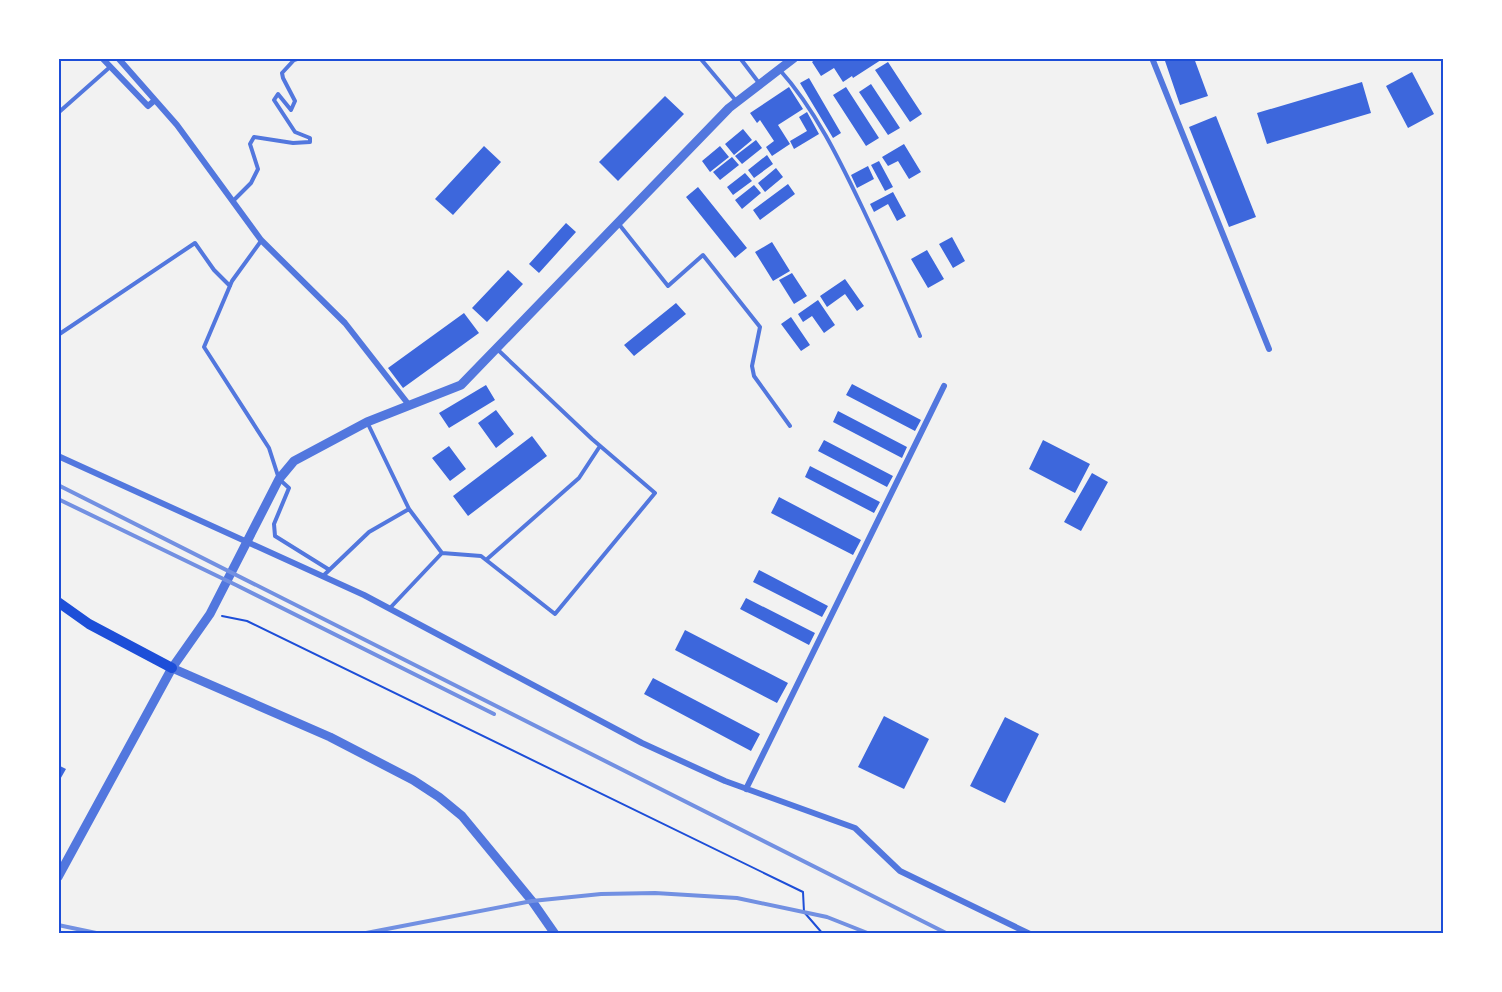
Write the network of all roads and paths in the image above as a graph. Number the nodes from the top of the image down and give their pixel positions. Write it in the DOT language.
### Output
graph roads {
  1 [pos="102,58"];
  2 [pos="118,58"];
  3 [pos="300,58"];
  4 [pos="700,58"];
  5 [pos="740,58"];
  6 [pos="794,58"];
  7 [pos="1152,58"];
  8 [pos="110,67"];
  9 [pos="779,69"];
  10 [pos="760,84"];
  11 [pos="155,100"];
  12 [pos="737,102"];
  13 [pos="58,112"];
  14 [pos="233,201"];
  15 [pos="618,223"];
  16 [pos="261,240"];
  17 [pos="230,285"];
  18 [pos="58,335"];
  19 [pos="921,336"];
  20 [pos="496,348"];
  21 [pos="1269,349"];
  22 [pos="944,386"];
  23 [pos="409,405"];
  24 [pos="367,422"];
  25 [pos="790,426"];
  26 [pos="600,446"];
  27 [pos="58,456"];
  28 [pos="279,479"];
  29 [pos="409,509"];
  30 [pos="247,541"];
  31 [pos="442,553"];
  32 [pos="486,560"];
  33 [pos="328,569"];
  34 [pos="322,576"];
  35 [pos="58,602"];
  36 [pos="390,608"];
  37 [pos="210,614"];
  38 [pos="172,668"];
  39 [pos="746,789"];
  40 [pos="58,877"];
  41 [pos="555,933"];
  42 [pos="823,933"];
  43 [pos="1030,933"];
  1 -- 8 [label="street"];
  2 -- 11 [label="street"];
  3 -- 14 [label="lane"];
  4 -- 12 [label="lane"];
  5 -- 10 [label="lane"];
  6 -- 9 [label="street"];
  7 -- 21 [label="street"];
  8 -- 11 [label="street"];
  8 -- 13 [label="lane"];
  9 -- 10 [label="street"];
  9 -- 19 [label="lane"];
  10 -- 12 [label="street"];
  11 -- 14 [label="street"];
  12 -- 15 [label="street"];
  14 -- 16 [label="street"];
  15 -- 20 [label="street"];
  15 -- 25 [label="lane"];
  16 -- 17 [label="lane"];
  16 -- 23 [label="street"];
  17 -- 18 [label="lane"];
  17 -- 28 [label="lane"];
  20 -- 23 [label="street"];
  20 -- 26 [label="lane"];
  22 -- 39 [label="street"];
  23 -- 24 [label="street"];
  24 -- 28 [label="street"];
  24 -- 29 [label="lane"];
  26 -- 32 [label="lane"];
  26 -- 32 [label="lane"];
  27 -- 30 [label="street"];
  28 -- 30 [label="street"];
  28 -- 33 [label="lane"];
  29 -- 31 [label="lane"];
  29 -- 33 [label="lane"];
  30 -- 34 [label="street"];
  30 -- 37 [label="street"];
  31 -- 32 [label="lane"];
  31 -- 36 [label="lane"];
  33 -- 34 [label="lane"];
  34 -- 36 [label="street"];
  35 -- 38 [label="main road"];
  36 -- 39 [label="street"];
  37 -- 38 [label="street"];
  37 -- 42 [label="path"];
  38 -- 40 [label="street"];
  38 -- 41 [label="street"];
  39 -- 43 [label="street"];
}
